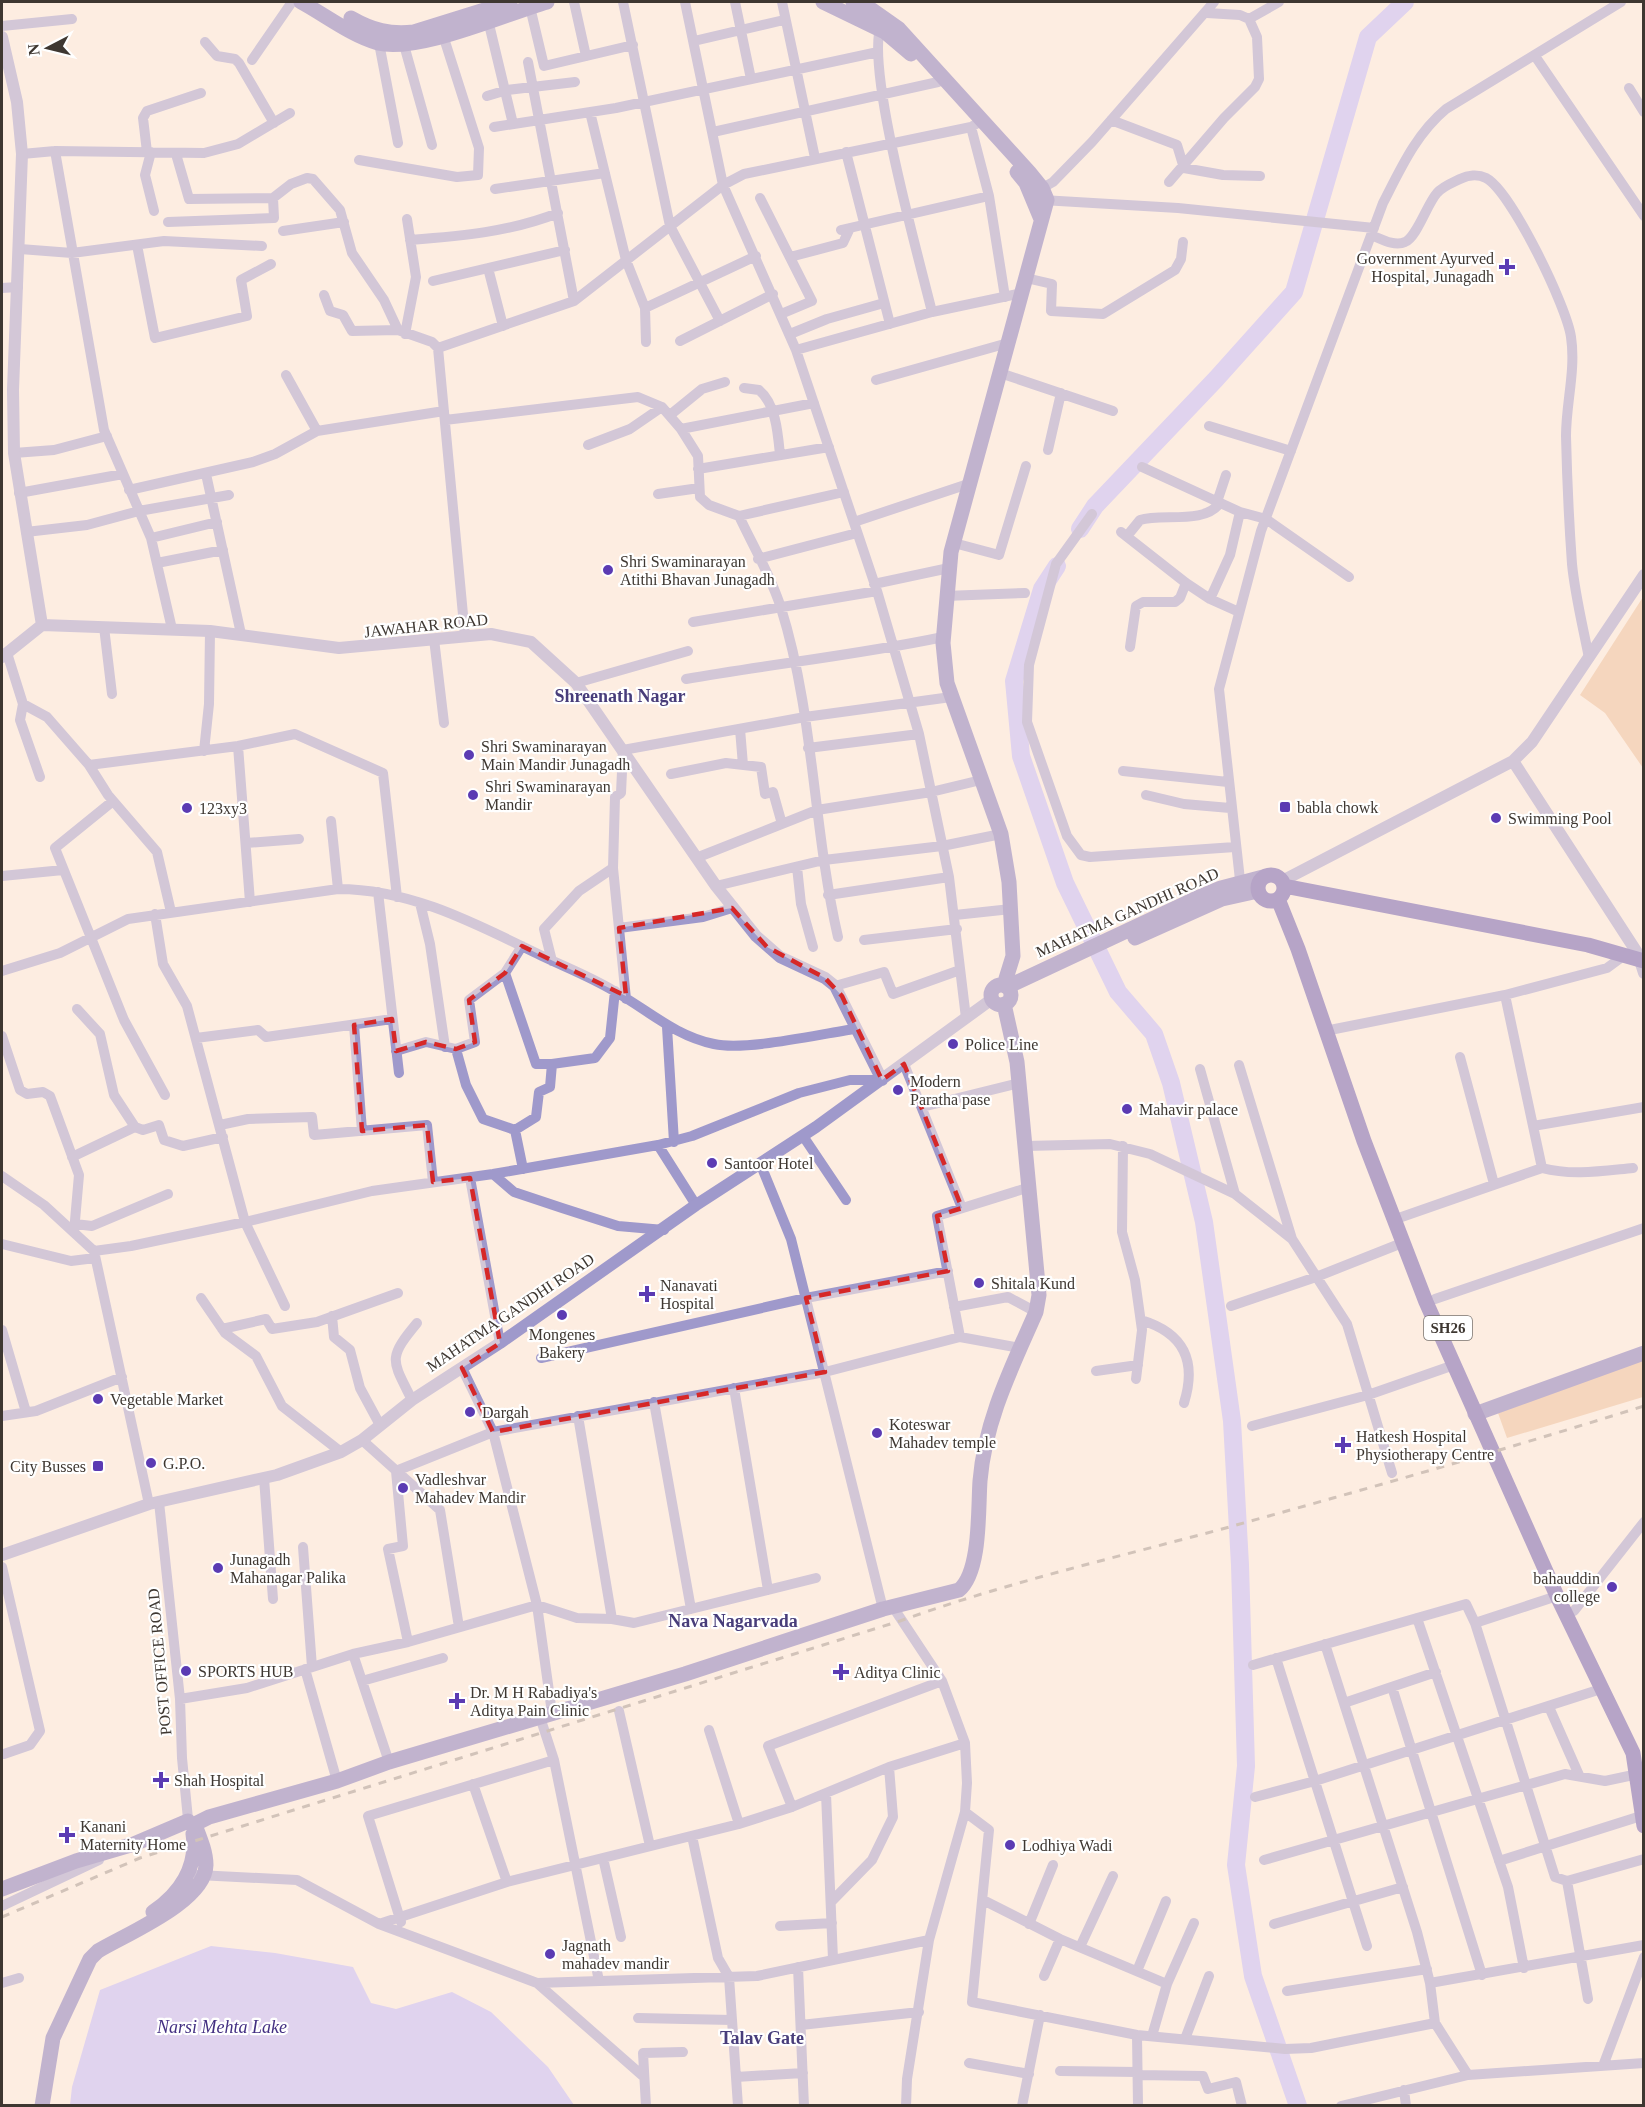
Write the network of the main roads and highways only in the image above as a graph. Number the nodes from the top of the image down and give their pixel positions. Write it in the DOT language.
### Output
graph roads {
  1 [pos="301,2"];
  2 [pos="319,2"];
  3 [pos="510,2"];
  4 [pos="547,2"];
  5 [pos="823,2"];
  6 [pos="853,2"];
  7 [pos="877,14"];
  8 [pos="442,30"];
  9 [pos="976,123"];
  10 [pos="1260,884"];
  11 [pos="1282,889"];
  12 [pos="1636,960"];
  13 [pos="1003,994"];
  14 [pos="1397,1218"];
  15 [pos="1644,1353"];
  16 [pos="1480,1412"];
  17 [pos="1644,1753"];
  18 [pos="1643,1819"];
  19 [pos="194,1822"];
  20 [pos="2,1889"];
  21 [pos="35,2106"];
  22 [pos="42,2106"];
  1 -- 8 [label="main road"];
  2 -- 8 [label="main road"];
  3 -- 8 [label="main road"];
  4 -- 8 [label="main road"];
  5 -- 7 [label="main road"];
  6 -- 7 [label="main road"];
  7 -- 9 [label="main road"];
  7 -- 9 [label="main road"];
  9 -- 13 [label="main road"];
  10 -- 11 [label="main road"];
  10 -- 11 [label="main road"];
  10 -- 13 [label="main road, MAHATMA GANDHI ROAD"];
  11 -- 12 [label="main road"];
  11 -- 14 [label="main road, SH26"];
  13 -- 19 [label="main road"];
  14 -- 16 [label="main road, SH26"];
  14 -- 16 [label="main road, SH26"];
  15 -- 16 [label="main road"];
  16 -- 17 [label="main road, SH26"];
  16 -- 18 [label="main road, SH26"];
  19 -- 20 [label="main road"];
  19 -- 21 [label="main road"];
  19 -- 22 [label="main road"];
}
